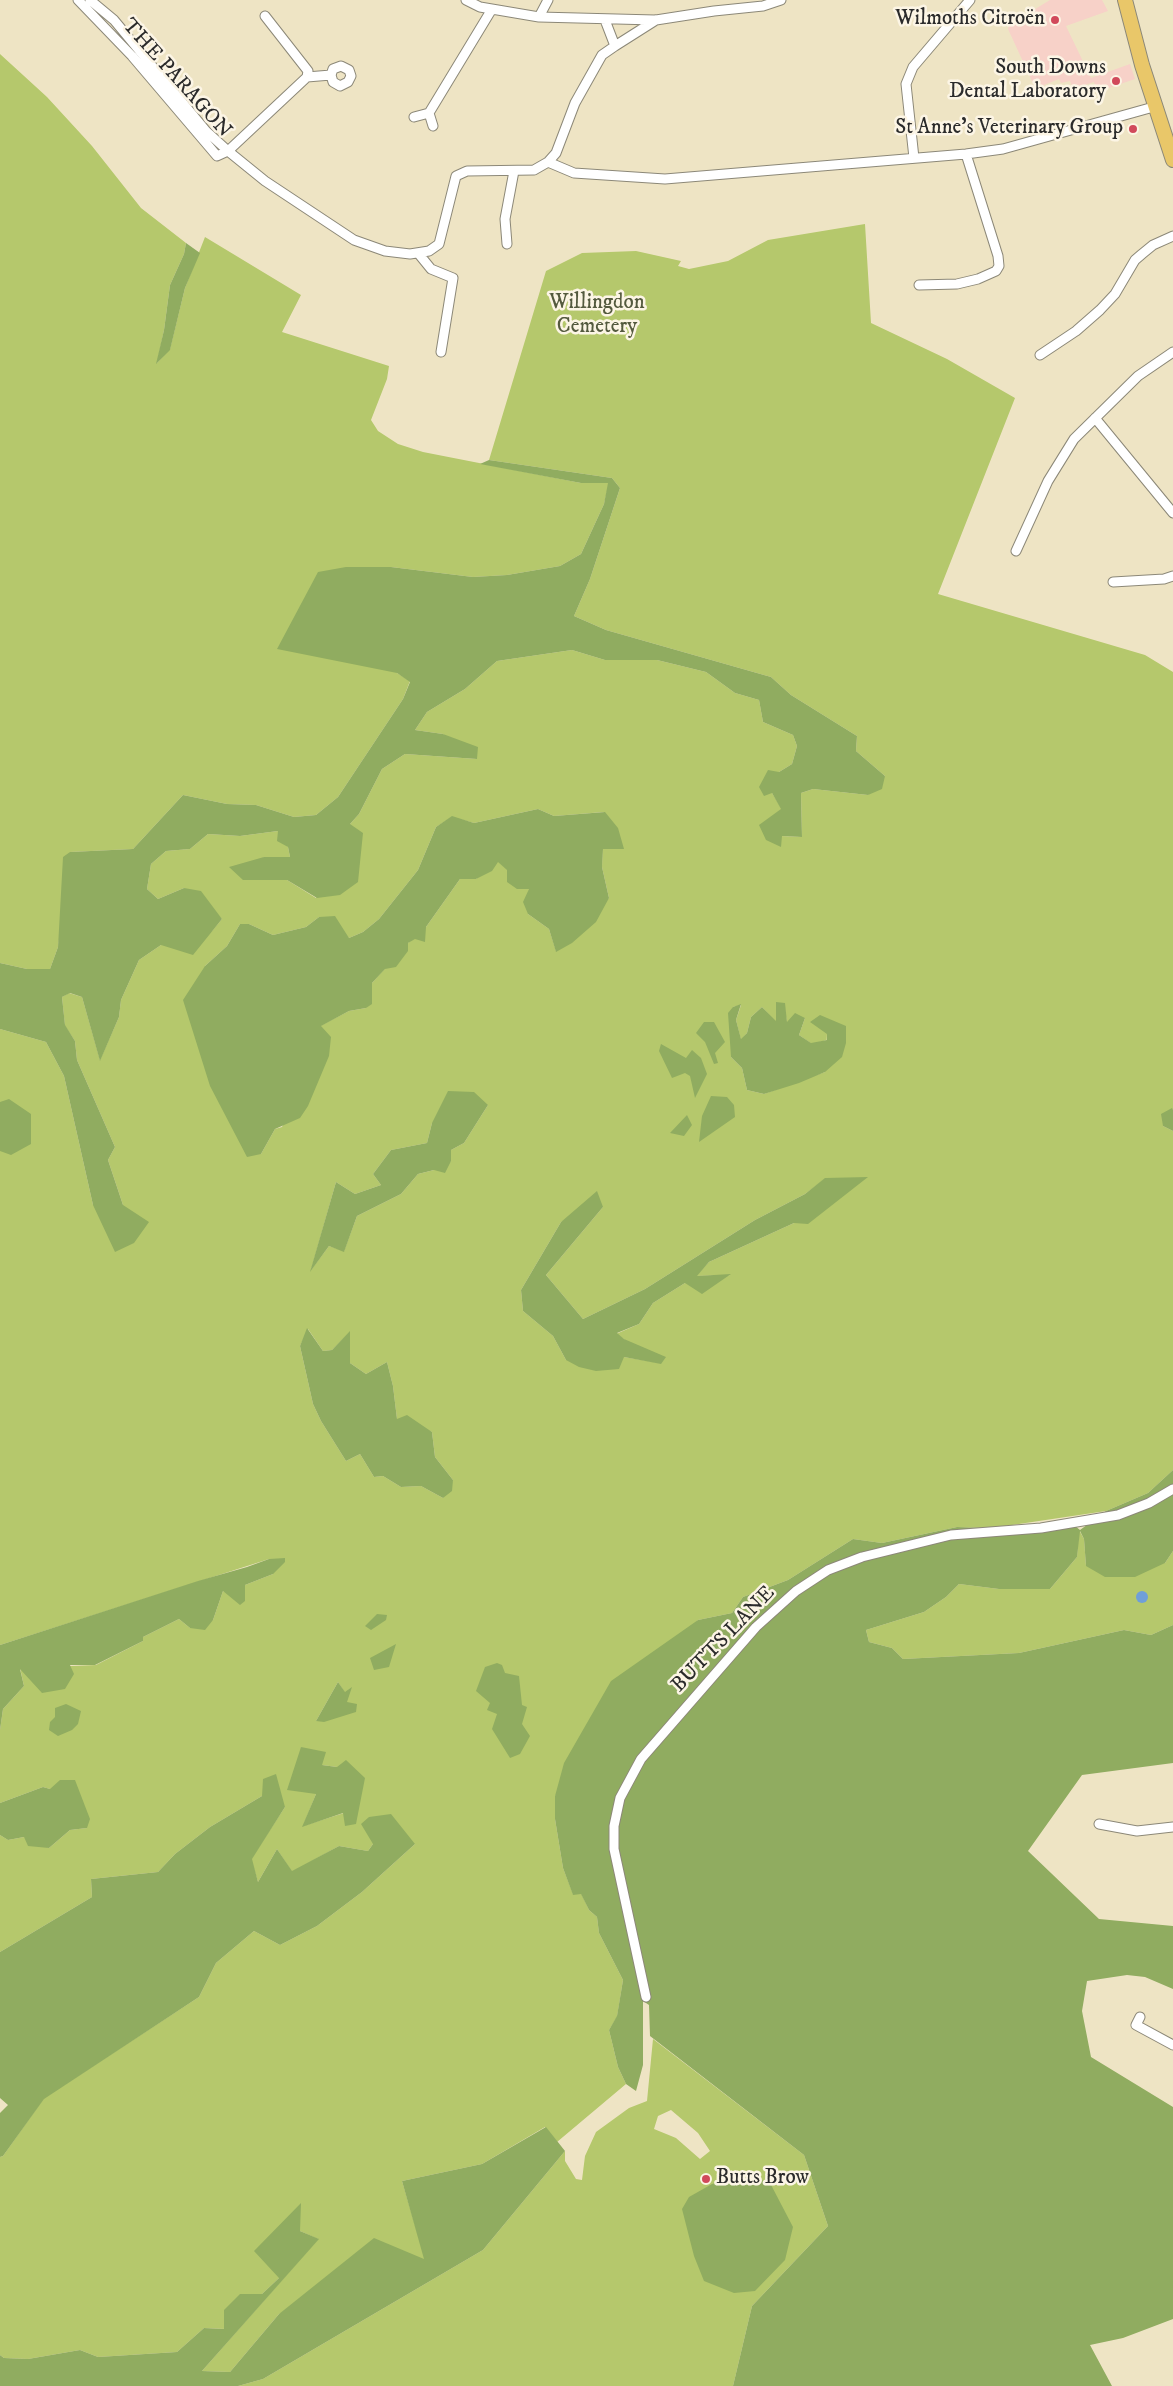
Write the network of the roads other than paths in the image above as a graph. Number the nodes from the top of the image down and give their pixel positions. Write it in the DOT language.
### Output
graph roads {
  1 [pos="78,0"];
  2 [pos="90,0"];
  3 [pos="466,0"];
  4 [pos="548,0"];
  5 [pos="781,0"];
  6 [pos="970,0"];
  7 [pos="1125,0"];
  8 [pos="492,9"];
  9 [pos="265,16"];
  10 [pos="540,17"];
  11 [pos="605,20"];
  12 [pos="656,20"];
  13 [pos="615,46"];
  14 [pos="330,75"];
  15 [pos="307,76"];
  16 [pos="1157,106"];
  17 [pos="429,113"];
  18 [pos="414,117"];
  19 [pos="433,126"];
  20 [pos="228,151"];
  21 [pos="966,154"];
  22 [pos="914,158"];
  23 [pos="1173,160"];
  24 [pos="548,162"];
  25 [pos="514,171"];
  26 [pos="1173,236"];
  27 [pos="507,244"];
  28 [pos="418,253"];
  29 [pos="919,285"];
  30 [pos="441,352"];
  31 [pos="1173,352"];
  32 [pos="1040,355"];
  33 [pos="1095,418"];
  34 [pos="1173,513"];
  35 [pos="1016,551"];
  36 [pos="1173,576"];
  37 [pos="1112,582"];
  38 [pos="1173,1489"];
  39 [pos="1099,1824"];
  40 [pos="1173,1826"];
  41 [pos="646,1997"];
  42 [pos="1140,2017"];
  43 [pos="1173,2045"];
  1 -- 20 [label="street, THE PARAGON"];
  2 -- 20 [label="street"];
  3 -- 8 [label="street"];
  4 -- 10 [label="street"];
  5 -- 12 [label="street"];
  6 -- 22 [label="street"];
  7 -- 16 [label="main road"];
  8 -- 10 [label="street"];
  8 -- 17 [label="street"];
  9 -- 15 [label="street"];
  10 -- 11 [label="street"];
  11 -- 12 [label="street"];
  11 -- 13 [label="street"];
  12 -- 13 [label="street"];
  13 -- 24 [label="street"];
  14 -- 15 [label="street"];
  15 -- 20 [label="street"];
  16 -- 21 [label="street"];
  16 -- 23 [label="main road"];
  17 -- 18 [label="street"];
  17 -- 19 [label="street"];
  20 -- 28 [label="street"];
  21 -- 22 [label="street"];
  21 -- 29 [label="street"];
  22 -- 24 [label="street"];
  24 -- 25 [label="street"];
  25 -- 27 [label="street"];
  25 -- 28 [label="street"];
  26 -- 32 [label="street"];
  28 -- 30 [label="street"];
  31 -- 33 [label="street"];
  33 -- 34 [label="street"];
  33 -- 35 [label="street"];
  36 -- 37 [label="street"];
  38 -- 41 [label="street, BUTTS LANE"];
  39 -- 40 [label="street"];
  42 -- 43 [label="street"];
}
